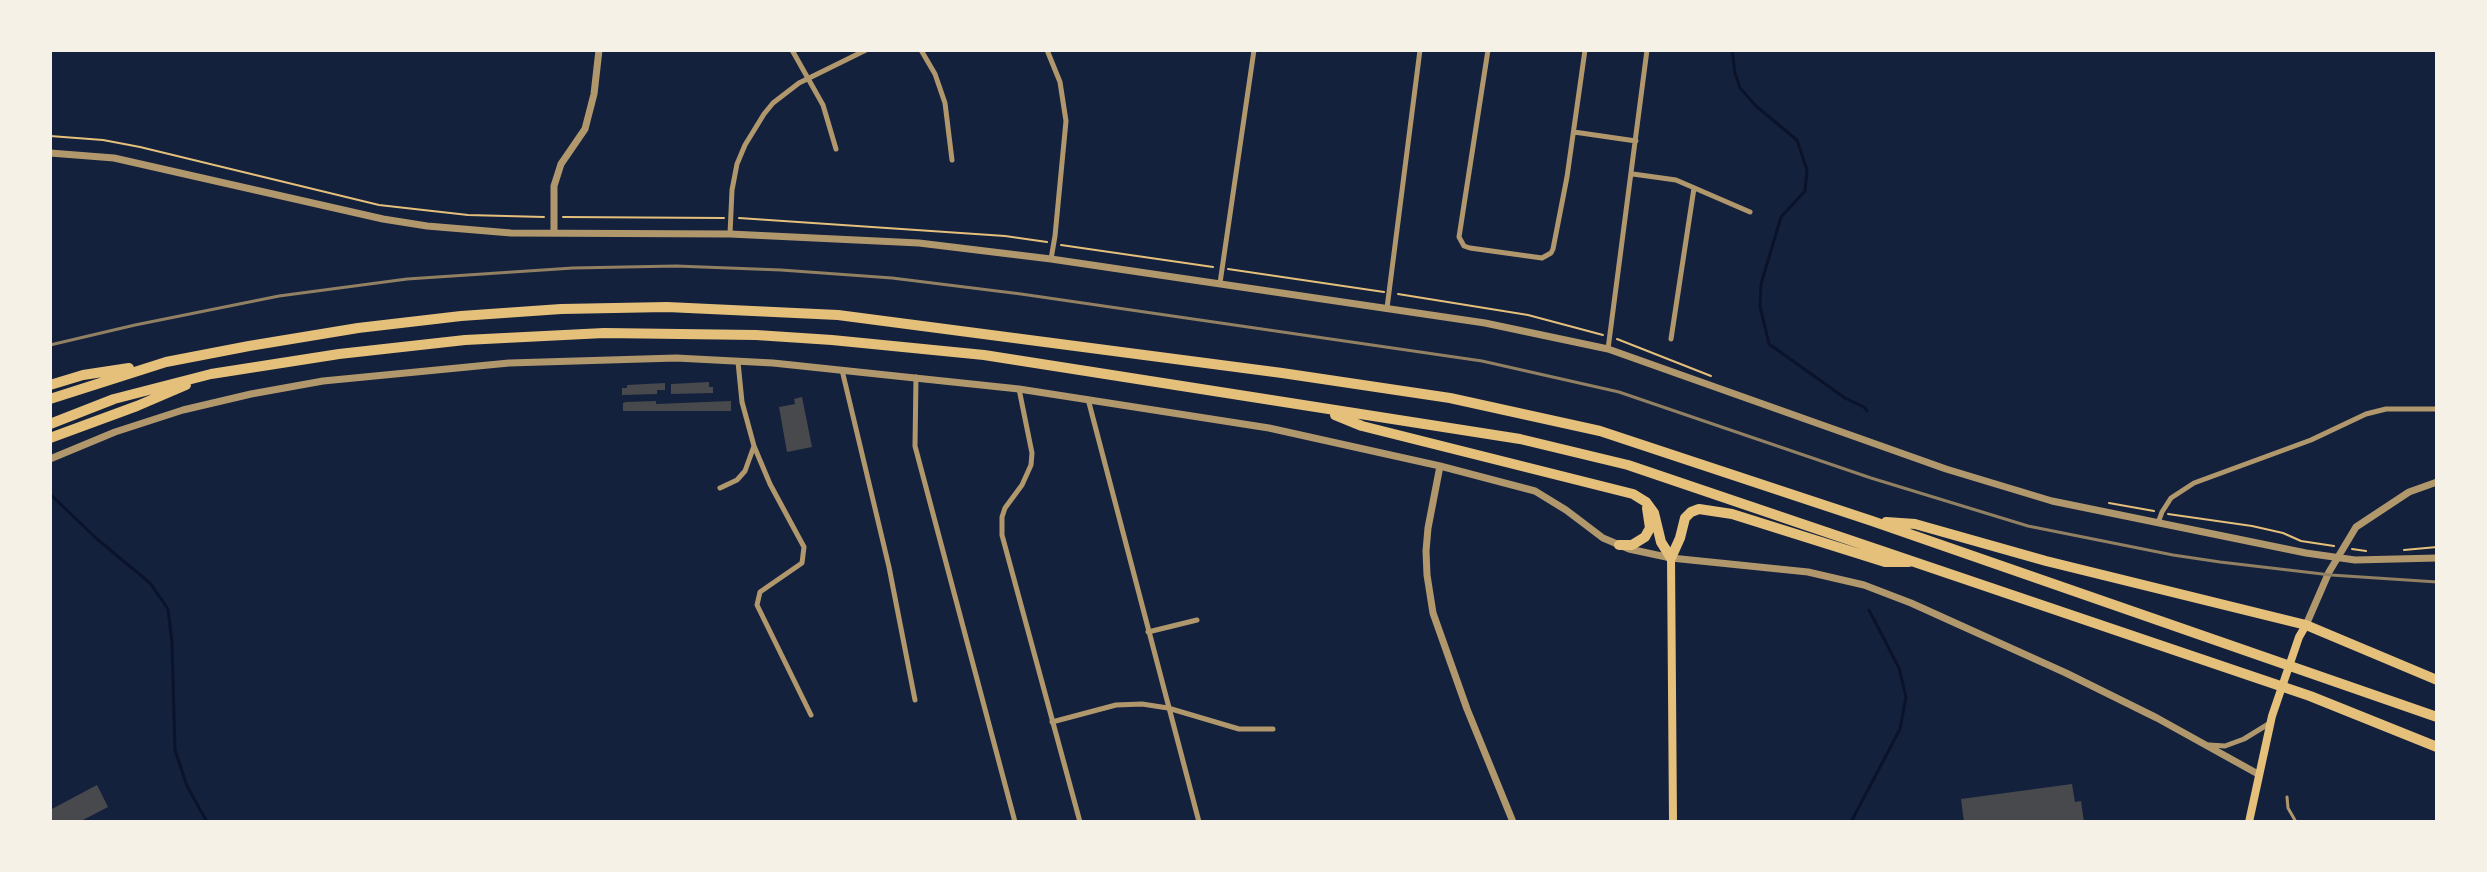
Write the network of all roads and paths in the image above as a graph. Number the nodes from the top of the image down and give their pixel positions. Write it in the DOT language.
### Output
graph roads {
  1 [pos="599,50"];
  2 [pos="792,50"];
  3 [pos="866,50"];
  4 [pos="921,50"];
  5 [pos="1047,50"];
  6 [pos="1254,50"];
  7 [pos="1420,50"];
  8 [pos="1488,50"];
  9 [pos="1585,50"];
  10 [pos="1647,50"];
  11 [pos="810,79"];
  12 [pos="1574,132"];
  13 [pos="50,136"];
  14 [pos="1636,141"];
  15 [pos="836,149"];
  16 [pos="50,153"];
  17 [pos="952,160"];
  18 [pos="1633,174"];
  19 [pos="1694,188"];
  20 [pos="1750,212"];
  21 [pos="547,217"];
  22 [pos="562,217"];
  23 [pos="724,218"];
  24 [pos="736,218"];
  25 [pos="554,233"];
  26 [pos="730,234"];
  27 [pos="1046,242"];
  28 [pos="1061,245"];
  29 [pos="1051,259"];
  30 [pos="1223,268"];
  31 [pos="1220,283"];
  32 [pos="1388,293"];
  33 [pos="1387,308"];
  34 [pos="1601,334"];
  35 [pos="1616,338"];
  36 [pos="1671,339"];
  37 [pos="1608,349"];
  38 [pos="166,362"];
  39 [pos="738,362"];
  40 [pos="1691,367"];
  41 [pos="842,370"];
  42 [pos="211,374"];
  43 [pos="916,377"];
  44 [pos="50,385"];
  45 [pos="1019,389"];
  46 [pos="50,399"];
  47 [pos="1088,399"];
  48 [pos="1320,408"];
  49 [pos="2437,409"];
  50 [pos="50,424"];
  51 [pos="50,438"];
  52 [pos="754,446"];
  53 [pos="50,459"];
  54 [pos="1440,466"];
  55 [pos="2437,482"];
  56 [pos="720,488"];
  57 [pos="1646,502"];
  58 [pos="2097,502"];
  59 [pos="2152,511"];
  60 [pos="2178,515"];
  61 [pos="1872,521"];
  62 [pos="2158,523"];
  63 [pos="1619,545"];
  64 [pos="2437,547"];
  65 [pos="2369,551"];
  66 [pos="2394,551"];
  67 [pos="1671,558"];
  68 [pos="2437,558"];
  69 [pos="1920,562"];
  70 [pos="1197,620"];
  71 [pos="2306,625"];
  72 [pos="1148,632"];
  73 [pos="2437,680"];
  74 [pos="915,700"];
  75 [pos="1168,708"];
  76 [pos="811,715"];
  77 [pos="2437,717"];
  78 [pos="1052,722"];
  79 [pos="2270,722"];
  80 [pos="1273,729"];
  81 [pos="2205,745"];
  82 [pos="2436,747"];
  83 [pos="2258,774"];
  84 [pos="2287,797"];
  85 [pos="1015,822"];
  86 [pos="1080,822"];
  87 [pos="1199,822"];
  88 [pos="1513,822"];
  89 [pos="1673,822"];
  90 [pos="2249,822"];
  91 [pos="2296,822"];
  1 -- 25 [label="street"];
  2 -- 11 [label="street"];
  3 -- 11 [label="street"];
  4 -- 17 [label="street"];
  5 -- 29 [label="street"];
  6 -- 30 [label="street"];
  7 -- 32 [label="street"];
  8 -- 12 [label="street"];
  9 -- 12 [label="street"];
  10 -- 14 [label="street"];
  11 -- 15 [label="street"];
  11 -- 26 [label="street"];
  12 -- 14 [label="street"];
  13 -- 21 [label="path"];
  14 -- 18 [label="street"];
  16 -- 25 [label="street"];
  18 -- 19 [label="street"];
  18 -- 37 [label="street"];
  19 -- 20 [label="street"];
  19 -- 36 [label="street"];
  22 -- 23 [label="path"];
  24 -- 27 [label="path"];
  25 -- 26 [label="street"];
  26 -- 29 [label="street"];
  28 -- 30 [label="path"];
  29 -- 31 [label="street"];
  30 -- 31 [label="street"];
  30 -- 32 [label="path"];
  31 -- 33 [label="street"];
  32 -- 33 [label="street"];
  32 -- 34 [label="path"];
  33 -- 37 [label="street"];
  35 -- 40 [label="path"];
  37 -- 62 [label="street"];
  38 -- 44 [label="highway"];
  38 -- 46 [label="highway"];
  38 -- 61 [label="highway"];
  39 -- 41 [label="street"];
  39 -- 52 [label="street"];
  39 -- 53 [label="street"];
  41 -- 43 [label="street"];
  41 -- 74 [label="street"];
  42 -- 48 [label="highway"];
  42 -- 50 [label="highway"];
  42 -- 51 [label="highway"];
  43 -- 45 [label="street"];
  43 -- 85 [label="street"];
  45 -- 47 [label="street"];
  45 -- 78 [label="street"];
  47 -- 54 [label="street"];
  47 -- 72 [label="street"];
  48 -- 57 [label="highway"];
  48 -- 69 [label="highway"];
  49 -- 62 [label="street"];
  52 -- 56 [label="street"];
  52 -- 76 [label="street"];
  54 -- 63 [label="street"];
  54 -- 88 [label="street"];
  55 -- 71 [label="street"];
  57 -- 63 [label="highway"];
  57 -- 67 [label="highway"];
  58 -- 59 [label="path"];
  60 -- 65 [label="path"];
  61 -- 71 [label="highway"];
  61 -- 77 [label="highway"];
  62 -- 68 [label="street"];
  63 -- 67 [label="street"];
  64 -- 66 [label="path"];
  67 -- 69 [label="highway"];
  67 -- 81 [label="street"];
  67 -- 89 [label="main road"];
  69 -- 82 [label="highway"];
  70 -- 72 [label="street"];
  71 -- 73 [label="highway"];
  71 -- 79 [label="main road"];
  72 -- 75 [label="street"];
  75 -- 78 [label="street"];
  75 -- 80 [label="street"];
  75 -- 87 [label="street"];
  78 -- 86 [label="street"];
  79 -- 81 [label="street"];
  79 -- 83 [label="main road"];
  81 -- 83 [label="street"];
  83 -- 90 [label="main road"];
  84 -- 91 [label="lane"];
}
